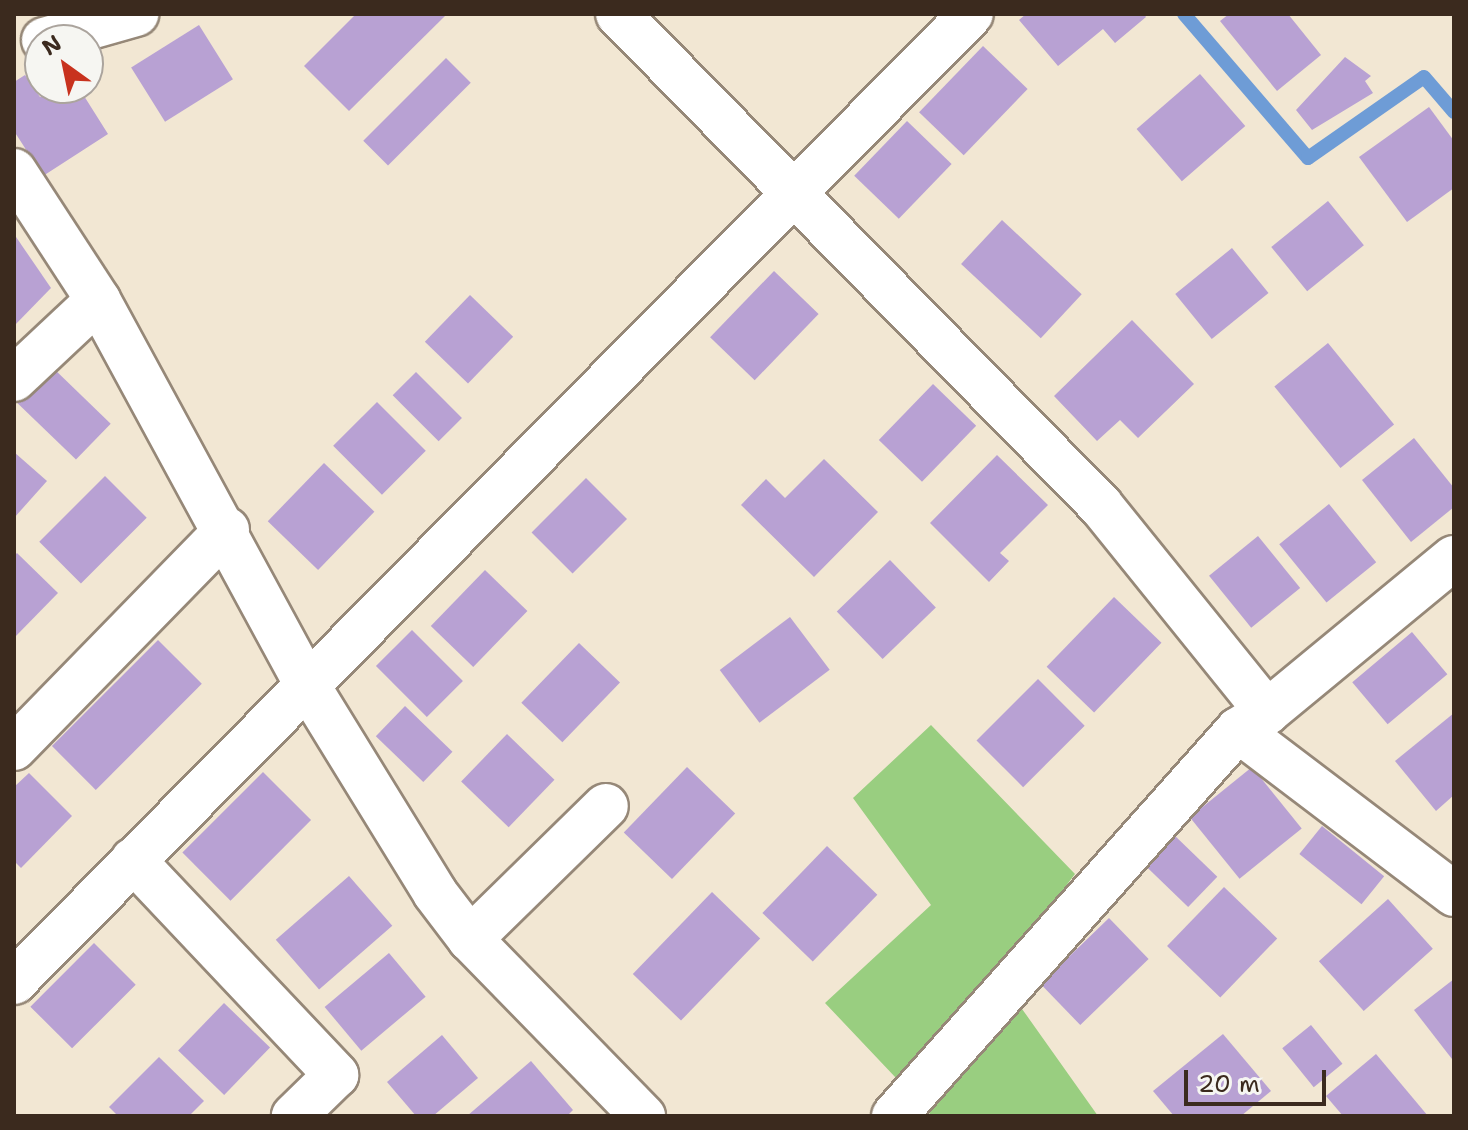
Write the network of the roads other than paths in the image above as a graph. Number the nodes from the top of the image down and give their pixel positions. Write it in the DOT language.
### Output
graph roads {
  1 [pos="136,14"];
  2 [pos="618,14"];
  3 [pos="971,14"];
  4 [pos="101,24"];
  5 [pos="14,171"];
  6 [pos="796,191"];
  7 [pos="98,300"];
  8 [pos="14,379"];
  9 [pos="227,530"];
  10 [pos="1454,558"];
  11 [pos="306,683"];
  12 [pos="1253,721"];
  13 [pos="14,748"];
  14 [pos="606,806"];
  15 [pos="133,860"];
  16 [pos="1454,894"];
  17 [pos="470,939"];
  18 [pos="14,982"];
  19 [pos="294,1116"];
  20 [pos="643,1116"];
  21 [pos="894,1116"];
  1 -- 4 [label="street"];
  2 -- 6 [label="street"];
  3 -- 6 [label="street"];
  5 -- 7 [label="street"];
  6 -- 11 [label="street"];
  6 -- 12 [label="street"];
  7 -- 8 [label="street"];
  7 -- 9 [label="street"];
  9 -- 11 [label="street"];
  9 -- 13 [label="street"];
  10 -- 12 [label="street"];
  11 -- 15 [label="street"];
  11 -- 17 [label="street"];
  12 -- 16 [label="street"];
  12 -- 21 [label="street"];
  14 -- 17 [label="street"];
  15 -- 18 [label="street"];
  15 -- 19 [label="street"];
  17 -- 20 [label="street"];
}
